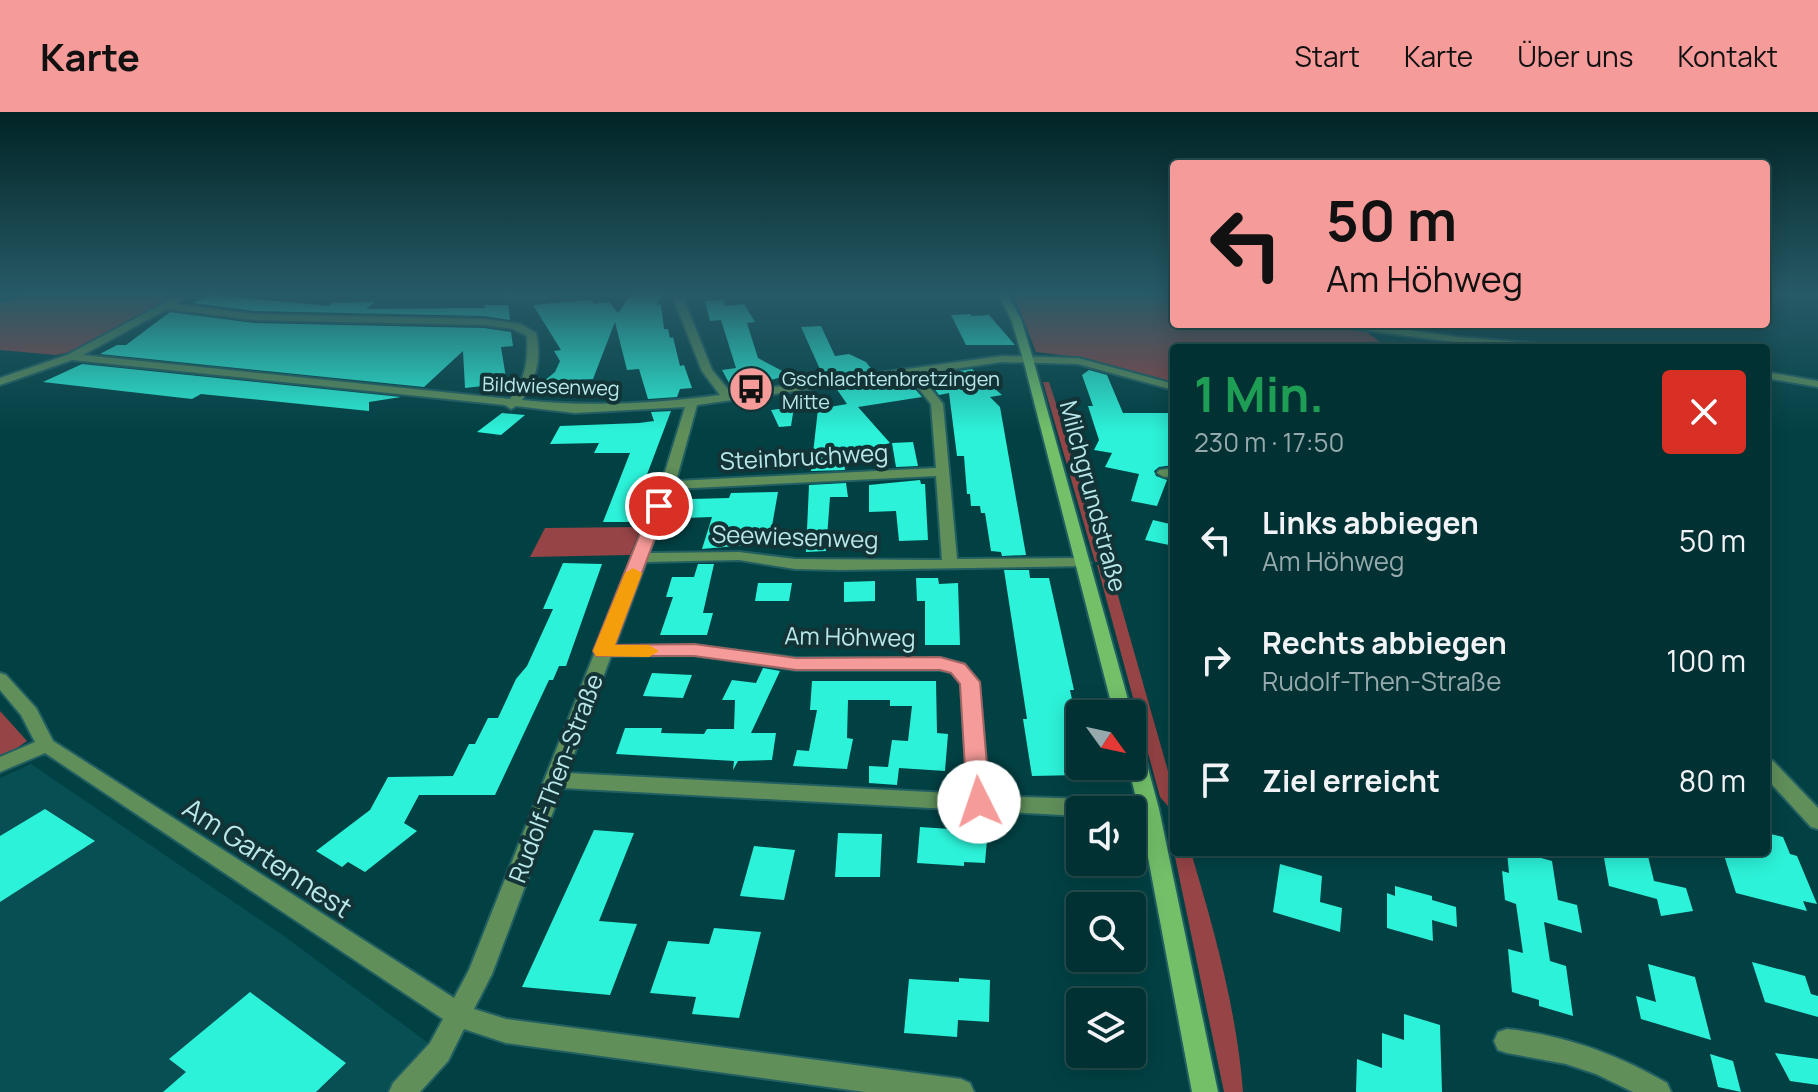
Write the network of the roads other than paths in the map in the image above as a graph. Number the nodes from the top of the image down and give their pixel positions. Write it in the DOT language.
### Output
graph roads {
  1 [pos="101,341"];
  2 [pos="532,341"];
  3 [pos="695,341"];
  4 [pos="1023,341"];
  5 [pos="1489,341"];
  6 [pos="1517,344"];
  7 [pos="71,357"];
  8 [pos="1028,359"];
  9 [pos="912,373"];
  10 [pos="1770,376"];
  11 [pos="0,382"];
  12 [pos="1818,384"];
  13 [pos="1170,386"];
  14 [pos="727,396"];
  15 [pos="692,402"];
  16 [pos="511,405"];
  17 [pos="943,472"];
  18 [pos="668,485"];
  19 [pos="639,558"];
  20 [pos="950,563"];
  21 [pos="1083,563"];
  22 [pos="603,651"];
  23 [pos="0,679"];
  24 [pos="1119,700"];
  25 [pos="46,745"];
  26 [pos="0,765"];
  27 [pos="1770,773"];
  28 [pos="554,780"];
  29 [pos="1141,780"];
  30 [pos="979,802"];
  31 [pos="1149,809"];
  32 [pos="1818,821"];
  33 [pos="460,1016"];
  34 [pos="1507,1041"];
  35 [pos="402,1092"];
  36 [pos="961,1092"];
  37 [pos="1205,1092"];
  38 [pos="1658,1092"];
  1 -- 7 [label="street"];
  2 -- 16 [label="street"];
  3 -- 14 [label="street"];
  4 -- 8 [label="street, Milchgrundstraße"];
  5 -- 6 [label="street"];
  7 -- 11 [label="street"];
  7 -- 16 [label="street, Bildwiesenweg"];
  8 -- 9 [label="street, Bildwiesenweg"];
  8 -- 13 [label="street, Bildwiesenweg"];
  8 -- 21 [label="street, Milchgrundstraße"];
  9 -- 14 [label="street, Bildwiesenweg"];
  9 -- 17 [label="street"];
  10 -- 12 [label="street"];
  14 -- 15 [label="street, Bildwiesenweg"];
  15 -- 16 [label="street, Bildwiesenweg"];
  15 -- 18 [label="street, Rudolf-Then-Straße"];
  17 -- 18 [label="street, Steinbruchweg"];
  17 -- 20 [label="street"];
  18 -- 19 [label="street, Rudolf-Then-Straße"];
  19 -- 20 [label="street, Seewiesenweg"];
  19 -- 22 [label="street, Rudolf-Then-Straße"];
  20 -- 21 [label="street, Seewiesenweg"];
  21 -- 24 [label="street, Milchgrundstraße"];
  22 -- 28 [label="street, Rudolf-Then-Straße"];
  22 -- 30 [label="street, Am Höhweg"];
  23 -- 25 [label="street, Am Gartennest"];
  25 -- 26 [label="street"];
  25 -- 33 [label="street, Am Gartennest"];
  27 -- 32 [label="street"];
  28 -- 30 [label="street"];
  28 -- 33 [label="street, Rudolf-Then-Straße"];
  29 -- 31 [label="street"];
  30 -- 31 [label="street"];
  31 -- 37 [label="street"];
  33 -- 35 [label="street, Rudolf-Then-Straße"];
  33 -- 36 [label="street"];
  34 -- 38 [label="street"];
}
